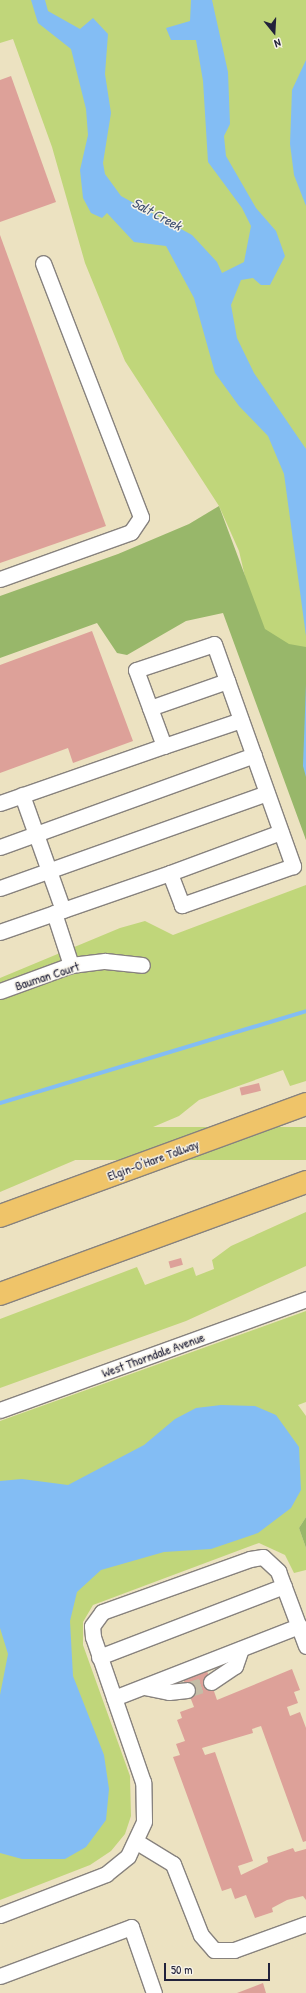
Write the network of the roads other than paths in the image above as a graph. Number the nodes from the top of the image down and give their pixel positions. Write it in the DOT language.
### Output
graph roads {
  1 [pos="43,263"];
  2 [pos="0,579"];
  3 [pos="227,680"];
  4 [pos="150,708"];
  5 [pos="241,720"];
  6 [pos="164,746"];
  7 [pos="254,755"];
  8 [pos="267,793"];
  9 [pos="22,795"];
  10 [pos="0,803"];
  11 [pos="281,832"];
  12 [pos="36,834"];
  13 [pos="0,847"];
  14 [pos="49,871"];
  15 [pos="170,873"];
  16 [pos="0,888"];
  17 [pos="59,912"];
  18 [pos="0,932"];
  19 [pos="71,965"];
  20 [pos="142,965"];
  21 [pos="0,991"];
  22 [pos="306,1104"];
  23 [pos="306,1182"];
  24 [pos="0,1216"];
  25 [pos="0,1294"];
  26 [pos="306,1299"];
  27 [pos="0,1410"];
  28 [pos="284,1586"];
  29 [pos="299,1626"];
  30 [pos="306,1646"];
  31 [pos="241,1649"];
  32 [pos="99,1657"];
  33 [pos="211,1682"];
  34 [pos="144,1686"];
  35 [pos="187,1690"];
  36 [pos="114,1698"];
  37 [pos="137,1842"];
  38 [pos="0,1915"];
  39 [pos="306,1924"];
  40 [pos="0,1976"];
  41 [pos="154,1993"];
  1 -- 2 [label="street"];
  3 -- 4 [label="street"];
  3 -- 4 [label="street"];
  3 -- 5 [label="street"];
  4 -- 6 [label="street"];
  5 -- 6 [label="street"];
  5 -- 7 [label="street"];
  6 -- 9 [label="street"];
  7 -- 8 [label="street"];
  7 -- 12 [label="street"];
  8 -- 11 [label="street"];
  8 -- 14 [label="street"];
  9 -- 10 [label="street"];
  9 -- 12 [label="street"];
  11 -- 15 [label="street"];
  11 -- 15 [label="street"];
  12 -- 13 [label="street"];
  12 -- 14 [label="street"];
  14 -- 16 [label="street"];
  14 -- 17 [label="street"];
  15 -- 17 [label="street"];
  17 -- 18 [label="street"];
  17 -- 19 [label="street"];
  19 -- 20 [label="street, Bauman Court"];
  19 -- 21 [label="street, Bauman Court"];
  22 -- 24 [label="highway, Elgin-O'Hare Tollway"];
  23 -- 25 [label="highway"];
  26 -- 27 [label="street, West Thorndale Avenue"];
  28 -- 29 [label="street"];
  28 -- 32 [label="street"];
  28 -- 32 [label="street"];
  29 -- 30 [label="street"];
  29 -- 31 [label="street"];
  31 -- 33 [label="street"];
  31 -- 34 [label="street"];
  32 -- 36 [label="street"];
  34 -- 35 [label="street"];
  34 -- 36 [label="street"];
  36 -- 37 [label="street"];
  37 -- 38 [label="street"];
  37 -- 39 [label="street"];
  40 -- 41 [label="street"];
}
